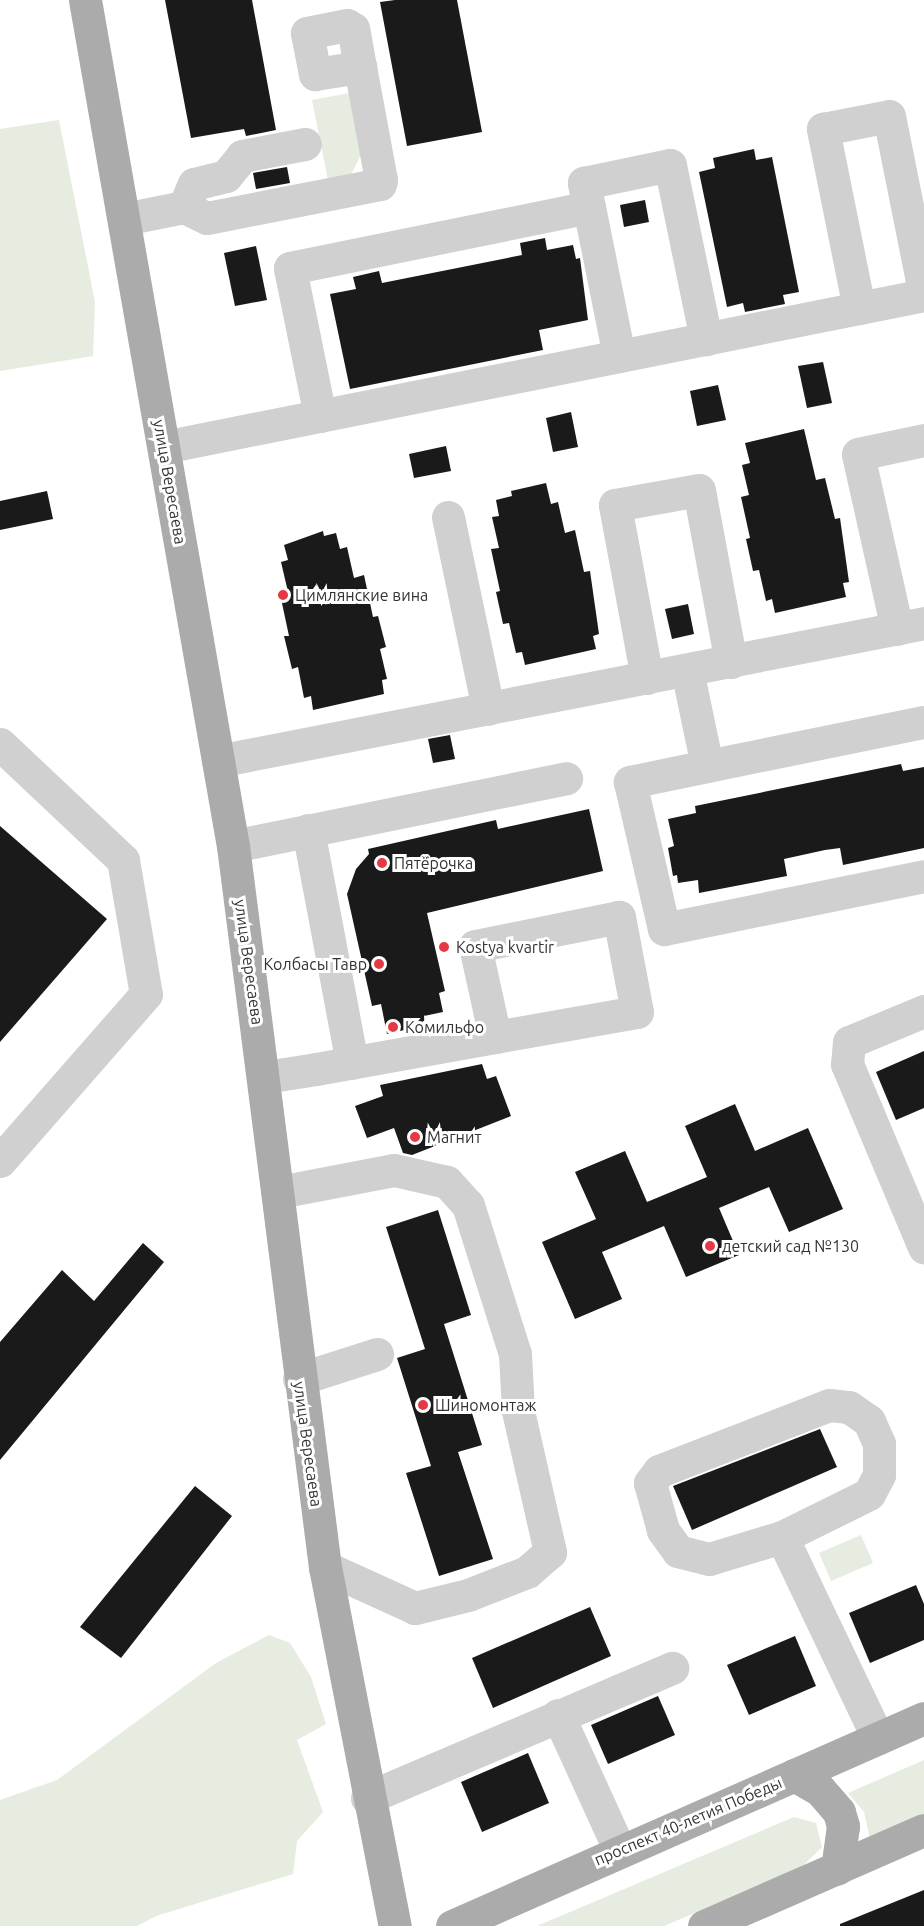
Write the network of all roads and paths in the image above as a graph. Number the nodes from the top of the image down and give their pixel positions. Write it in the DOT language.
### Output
graph roads {
  1 [pos="85,0"];
  2 [pos="360,67"];
  3 [pos="305,144"];
  4 [pos="184,207"];
  5 [pos="589,207"];
  6 [pos="123,219"];
  7 [pos="924,293"];
  8 [pos="859,308"];
  9 [pos="706,339"];
  10 [pos="619,356"];
  11 [pos="320,416"];
  12 [pos="924,440"];
  13 [pos="165,447"];
  14 [pos="448,518"];
  15 [pos="911,626"];
  16 [pos="731,662"];
  17 [pos="687,670"];
  18 [pos="647,678"];
  19 [pos="488,709"];
  20 [pos="924,722"];
  21 [pos="0,744"];
  22 [pos="218,761"];
  23 [pos="707,766"];
  24 [pos="566,778"];
  25 [pos="308,830"];
  26 [pos="232,846"];
  27 [pos="924,876"];
  28 [pos="924,1011"];
  29 [pos="495,1038"];
  30 [pos="352,1063"];
  31 [pos="264,1077"];
  32 [pos="0,1161"];
  33 [pos="279,1192"];
  34 [pos="918,1213"];
  35 [pos="924,1247"];
  36 [pos="377,1354"];
  37 [pos="299,1379"];
  38 [pos="782,1537"];
  39 [pos="325,1567"];
  40 [pos="672,1668"];
  41 [pos="558,1715"];
  42 [pos="924,1718"];
  43 [pos="878,1738"];
  44 [pos="794,1775"];
  45 [pos="367,1798"];
  46 [pos="924,1830"];
  47 [pos="619,1849"];
  48 [pos="837,1869"];
  49 [pos="395,1926"];
  50 [pos="452,1926"];
  51 [pos="704,1926"];
  1 -- 6 [label="main road, улица Вересаева"];
  2 -- 4 [label="lane"];
  3 -- 4 [label="lane"];
  4 -- 6 [label="lane"];
  5 -- 9 [label="lane"];
  5 -- 10 [label="lane"];
  5 -- 11 [label="lane"];
  6 -- 13 [label="main road, улица Вересаева"];
  7 -- 8 [label="lane"];
  7 -- 8 [label="lane"];
  8 -- 9 [label="lane"];
  9 -- 10 [label="lane"];
  10 -- 11 [label="lane"];
  11 -- 13 [label="lane"];
  12 -- 15 [label="lane"];
  13 -- 22 [label="main road, улица Вересаева"];
  14 -- 19 [label="lane"];
  15 -- 16 [label="lane"];
  16 -- 17 [label="lane"];
  16 -- 18 [label="lane"];
  17 -- 18 [label="lane"];
  17 -- 23 [label="lane"];
  18 -- 19 [label="lane"];
  19 -- 22 [label="lane"];
  20 -- 23 [label="lane"];
  21 -- 32 [label="lane"];
  22 -- 26 [label="main road, улица Вересаева"];
  23 -- 27 [label="lane"];
  24 -- 25 [label="lane"];
  25 -- 26 [label="lane"];
  25 -- 30 [label="lane"];
  26 -- 31 [label="main road, улица Вересаева"];
  28 -- 34 [label="lane"];
  29 -- 29 [label="lane"];
  29 -- 30 [label="lane"];
  30 -- 31 [label="lane"];
  31 -- 33 [label="main road, улица Вересаева"];
  33 -- 37 [label="main road, улица Вересаева"];
  33 -- 39 [label="lane"];
  34 -- 35 [label="lane"];
  36 -- 37 [label="lane"];
  37 -- 39 [label="main road, улица Вересаева"];
  38 -- 38 [label="lane"];
  38 -- 43 [label="lane"];
  39 -- 45 [label="main road, улица Вересаева"];
  40 -- 41 [label="lane"];
  41 -- 45 [label="lane"];
  41 -- 47 [label="lane"];
  42 -- 43 [label="main road, проспект 40-летия Победы"];
  43 -- 44 [label="main road, проспект 40-летия Победы"];
  44 -- 47 [label="main road, проспект 40-летия Победы"];
  44 -- 48 [label="main road"];
  45 -- 49 [label="main road, улица Вересаева"];
  46 -- 48 [label="main road"];
  47 -- 50 [label="main road, проспект 40-летия Победы"];
  48 -- 51 [label="main road"];
}
